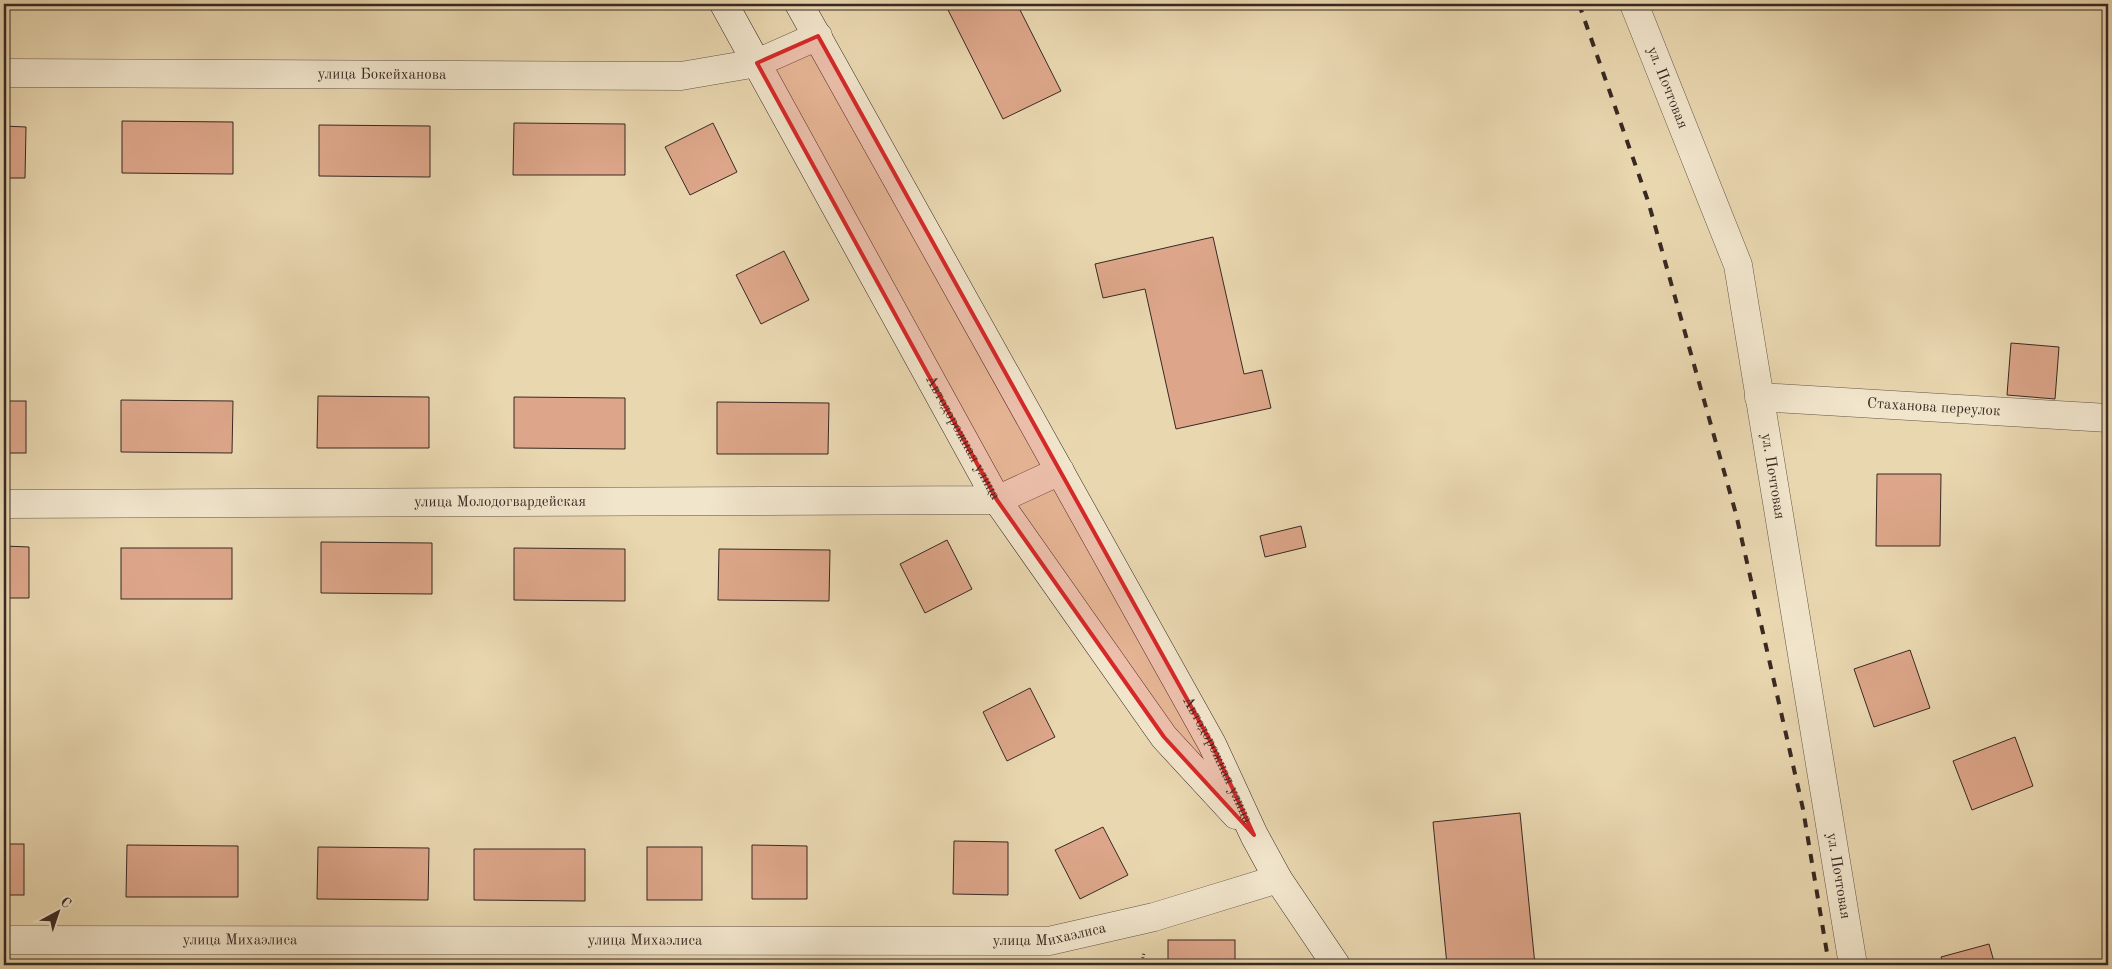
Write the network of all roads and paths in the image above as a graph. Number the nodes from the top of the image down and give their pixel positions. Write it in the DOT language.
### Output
graph roads {
  1 [pos="724,4"];
  2 [pos="799,4"];
  3 [pos="1634,4"];
  4 [pos="818,36"];
  5 [pos="758,62"];
  6 [pos="4,73"];
  7 [pos="1759,397"];
  8 [pos="2108,418"];
  9 [pos="1060,471"];
  10 [pos="998,500"];
  11 [pos="4,504"];
  12 [pos="1254,835"];
  13 [pos="1278,879"];
  14 [pos="4,940"];
  15 [pos="1336,965"];
  16 [pos="1853,965"];
  1 -- 5 [label="street, Автодорожная улица"];
  2 -- 4 [label="street, Автодорожная улица"];
  3 -- 7 [label="street, ул. Почтовая"];
  4 -- 5 [label="street, улица Бокейханова"];
  4 -- 9 [label="street, Автодорожная улица"];
  5 -- 6 [label="street, улица Бокейханова"];
  5 -- 10 [label="street, Автодорожная улица"];
  7 -- 8 [label="street, Стаханова переулок"];
  7 -- 16 [label="street, ул. Почтовая"];
  9 -- 10 [label="street"];
  9 -- 12 [label="street, Автодорожная улица"];
  10 -- 11 [label="street, улица Молодогвардейская"];
  10 -- 12 [label="street, Автодорожная улица"];
  12 -- 13 [label="street, Автодорожная улица"];
  13 -- 14 [label="street, улица Михаэлиса"];
  13 -- 15 [label="street, Автодорожная улица"];
}
